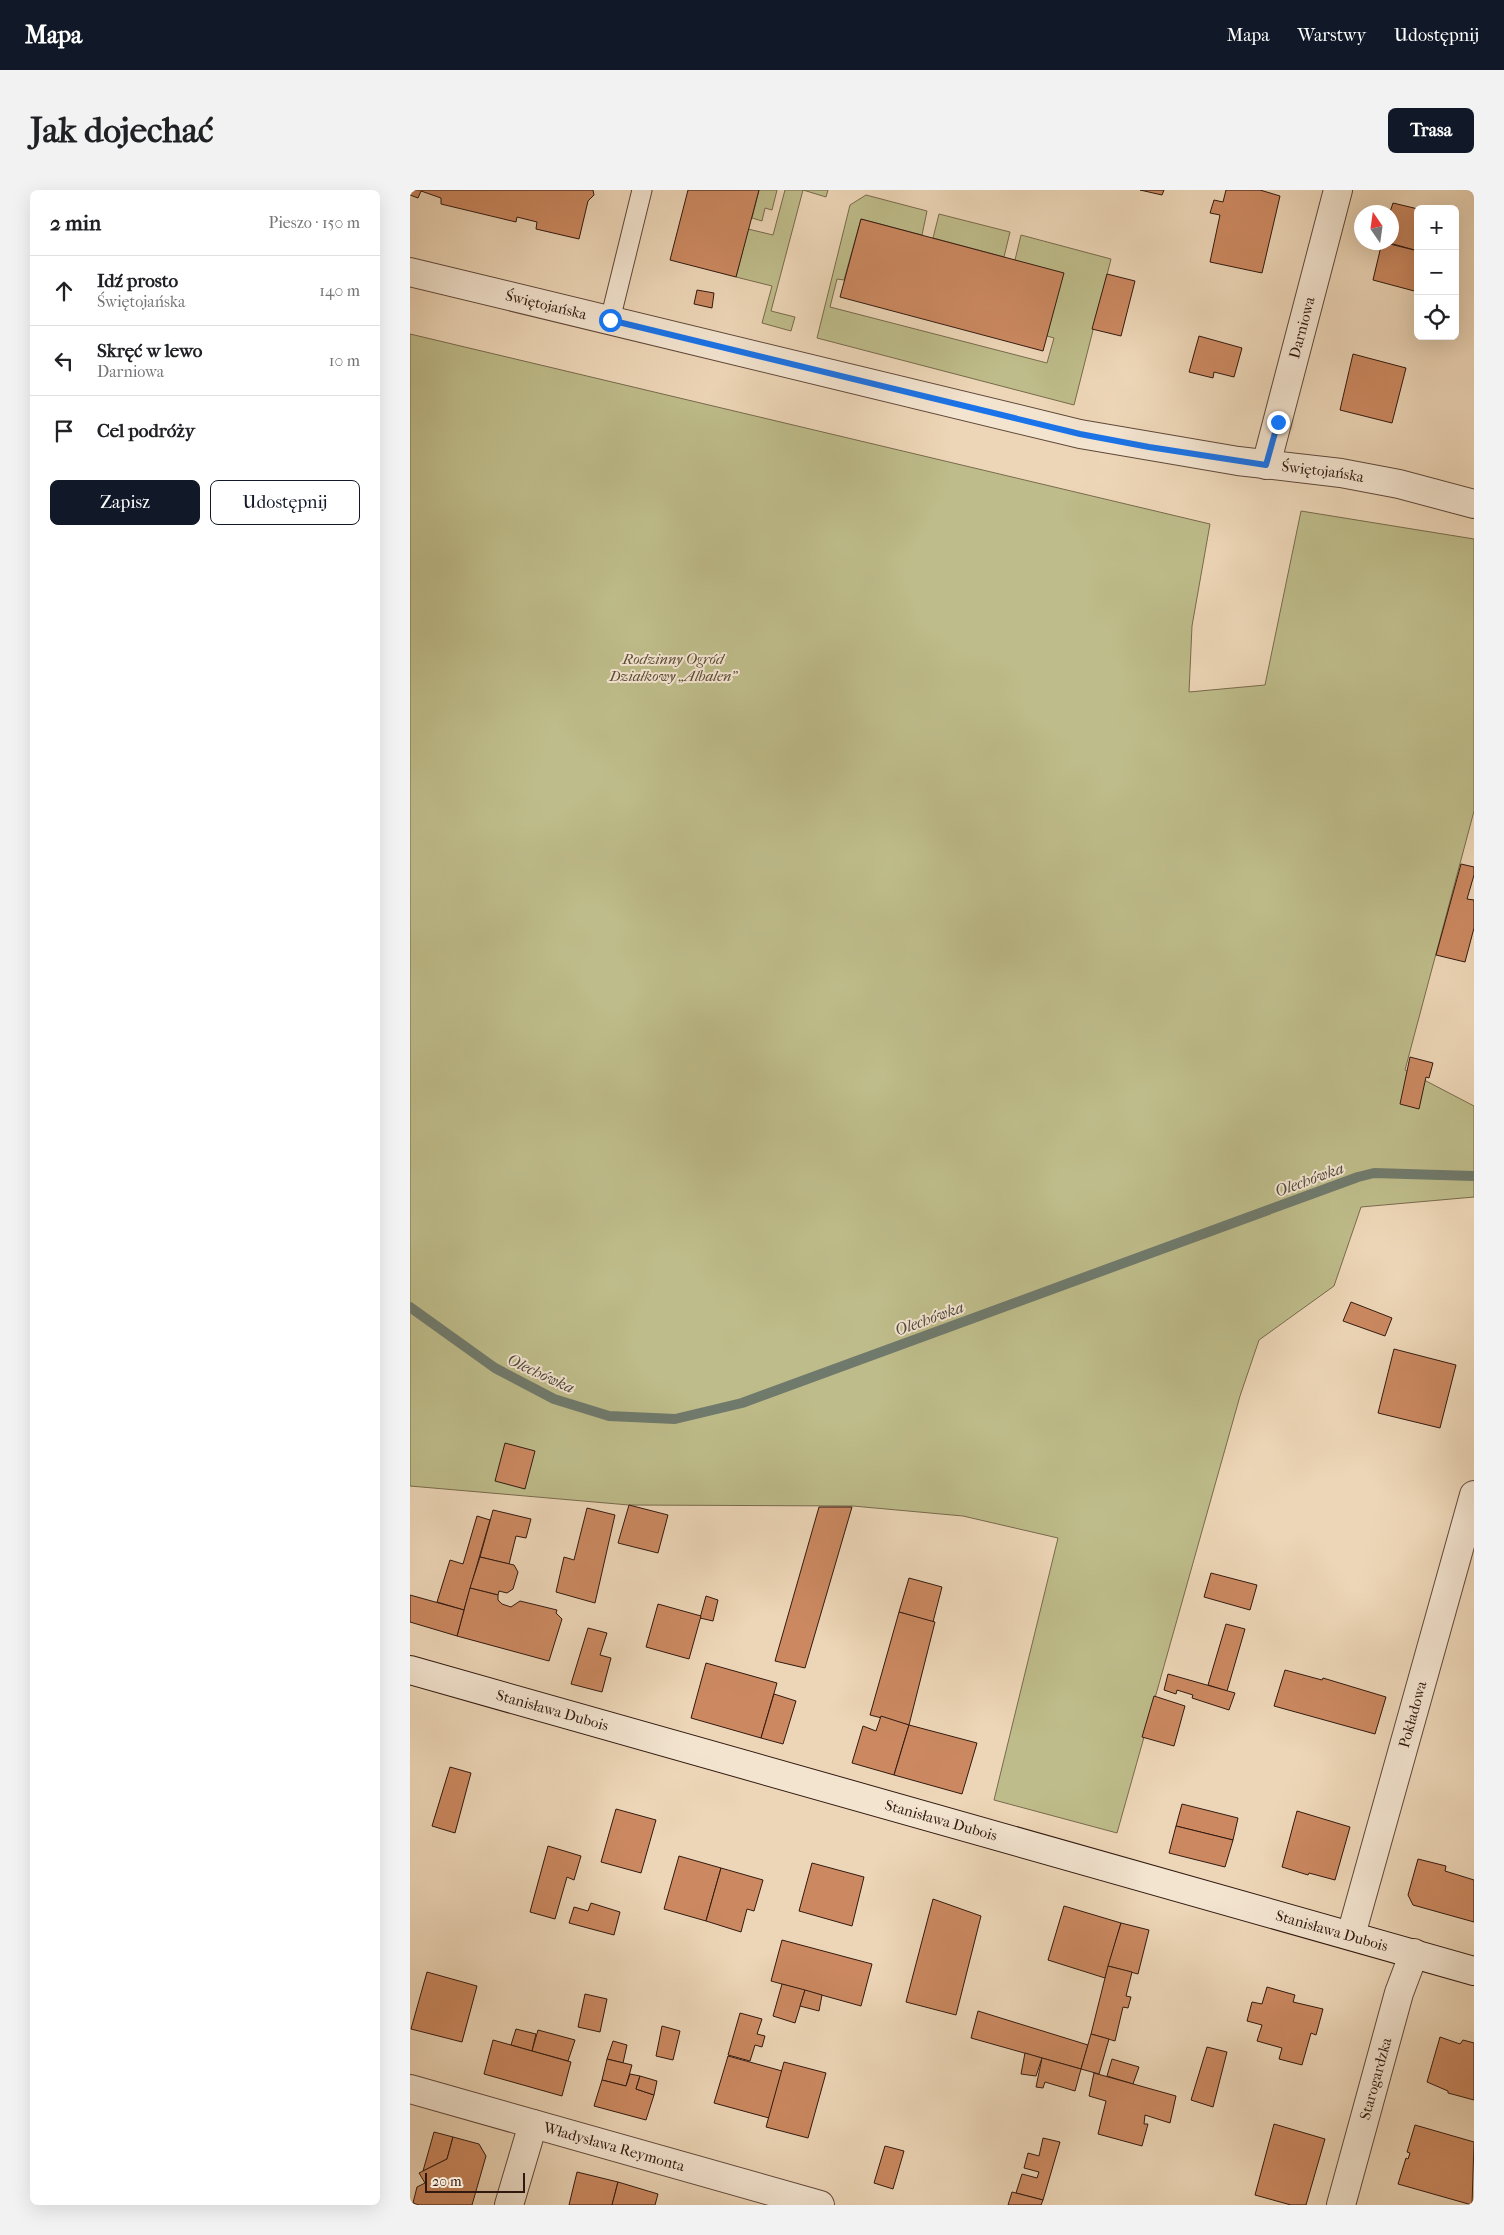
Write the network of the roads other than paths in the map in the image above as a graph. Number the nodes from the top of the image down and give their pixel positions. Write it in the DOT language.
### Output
graph roads {
  1 [pos="642,190"];
  2 [pos="1338,190"];
  3 [pos="410,272"];
  4 [pos="610,320"];
  5 [pos="1266,465"];
  6 [pos="1474,504"];
  7 [pos="1474,1495"];
  8 [pos="410,1670"];
  9 [pos="1351,1936"];
  10 [pos="1414,1953"];
  11 [pos="1474,1971"];
  12 [pos="410,2089"];
  13 [pos="533,2124"];
  14 [pos="509,2205"];
  15 [pos="820,2205"];
  16 [pos="1341,2205"];
  1 -- 4 [label="lane"];
  2 -- 5 [label="street, Darniowa"];
  3 -- 4 [label="street, Świętojańska"];
  4 -- 5 [label="street, Świętojańska"];
  5 -- 6 [label="street, Świętojańska"];
  7 -- 9 [label="street, Pokładowa"];
  8 -- 9 [label="street, Stanisława Dubois"];
  9 -- 10 [label="street, Stanisława Dubois"];
  10 -- 11 [label="street, Stanisława Dubois"];
  10 -- 16 [label="street, Starogardzka"];
  12 -- 13 [label="street, Władysława Reymonta"];
  13 -- 14 [label="street"];
  13 -- 15 [label="street, Władysława Reymonta"];
}
